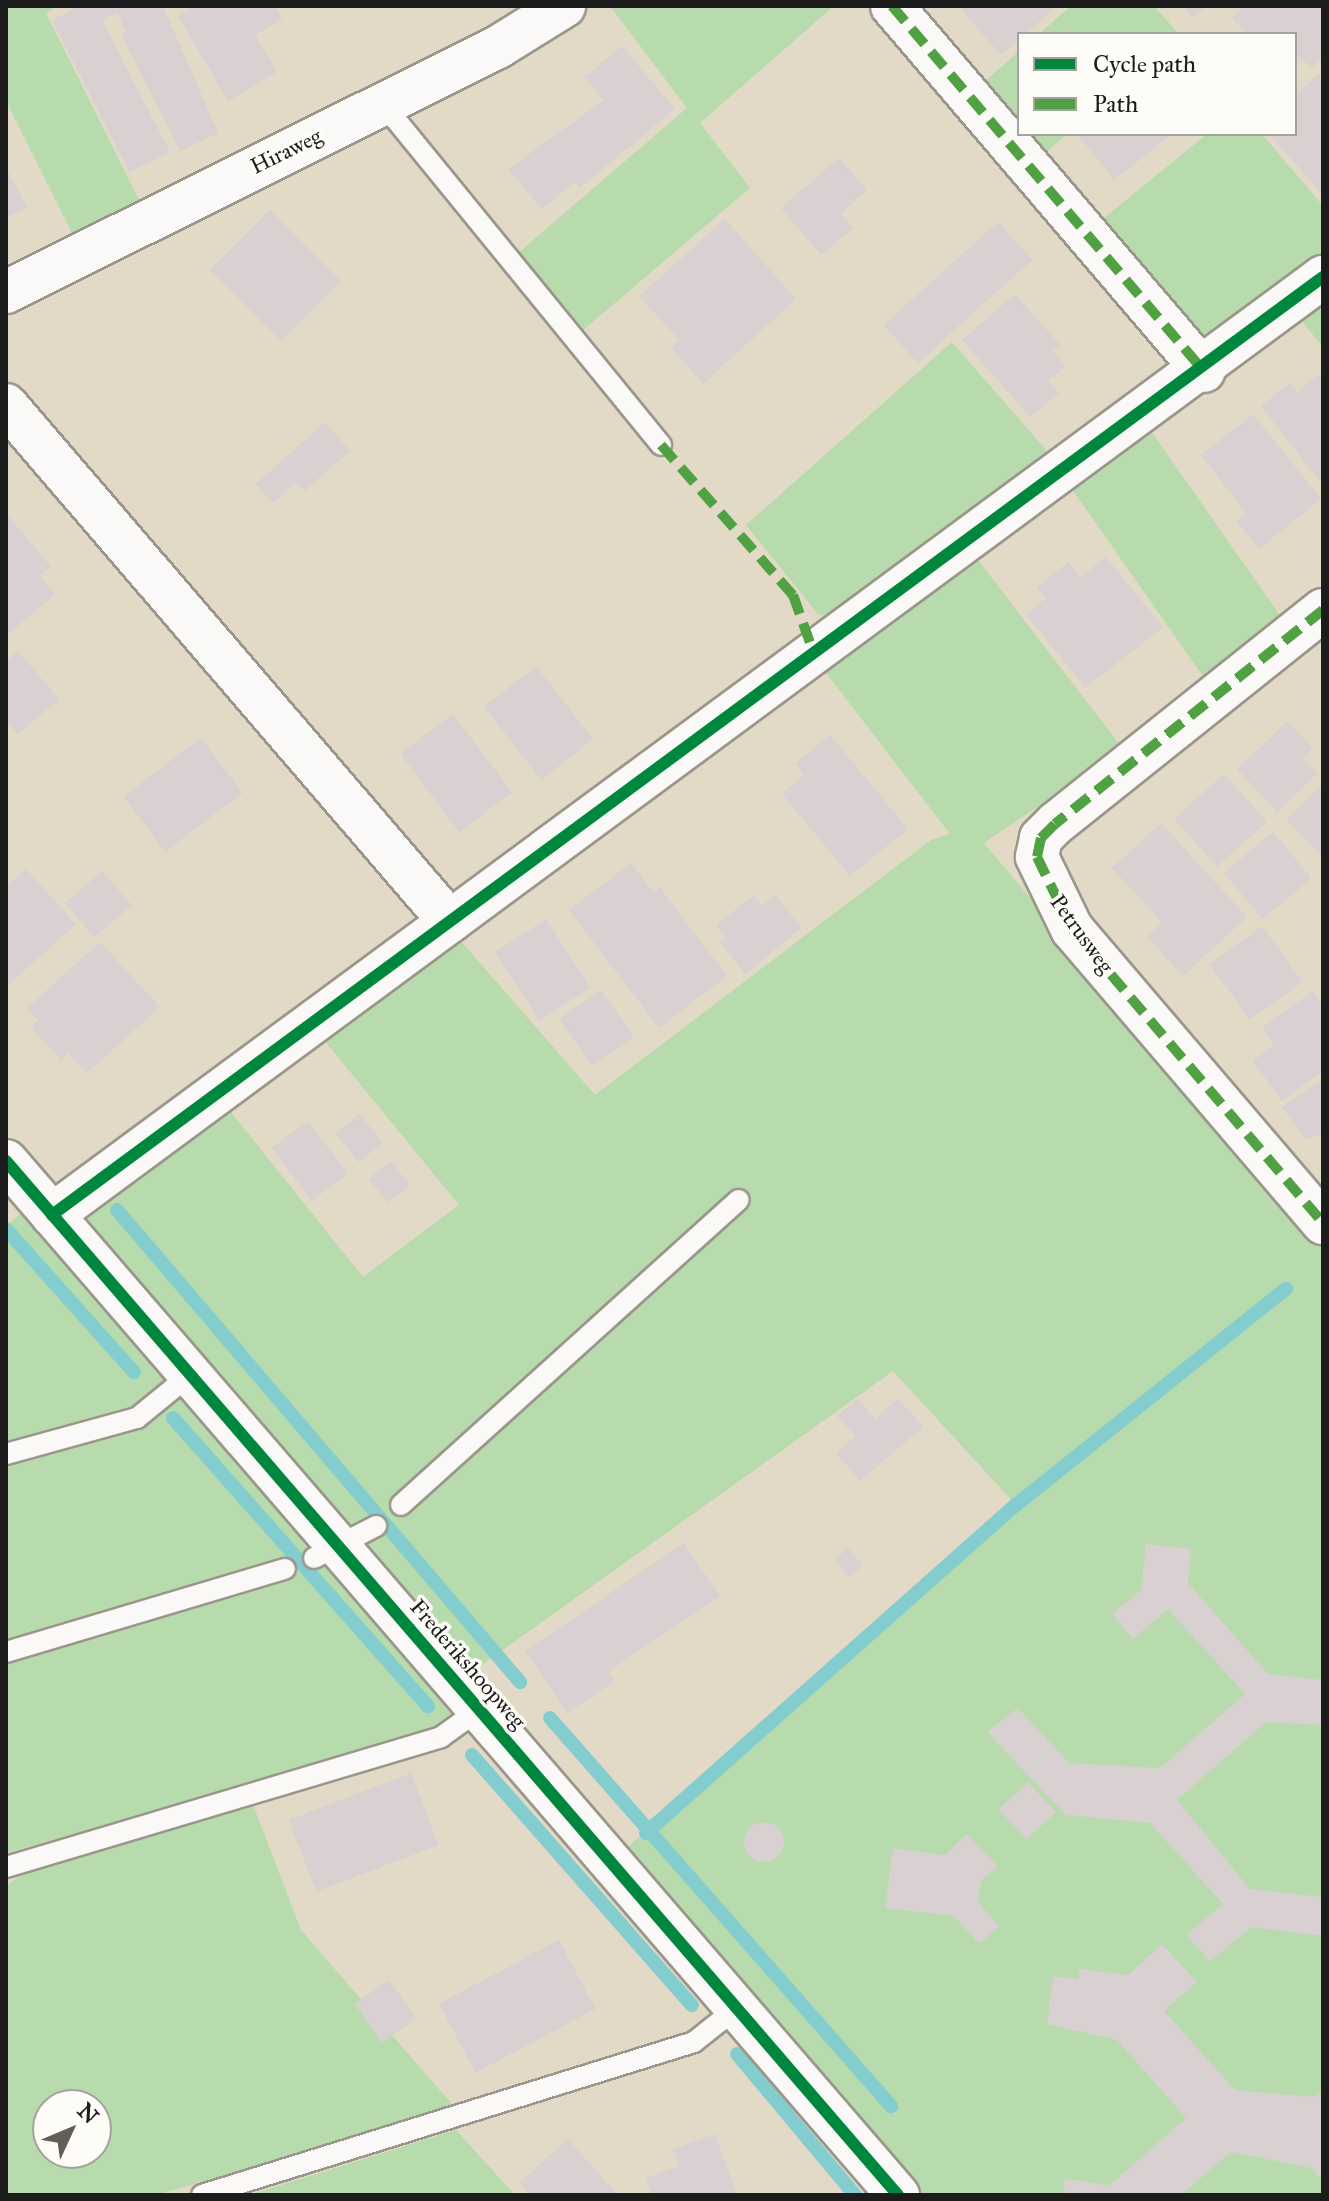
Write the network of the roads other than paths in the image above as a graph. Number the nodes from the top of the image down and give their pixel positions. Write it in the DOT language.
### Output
graph roads {
  1 [pos="564,6"];
  2 [pos="892,6"];
  3 [pos="383,104"];
  4 [pos="1323,277"];
  5 [pos="6,292"];
  6 [pos="1204,371"];
  7 [pos="6,405"];
  8 [pos="661,445"];
  9 [pos="1323,610"];
  10 [pos="450,922"];
  11 [pos="6,1161"];
  12 [pos="738,1200"];
  13 [pos="52,1215"];
  14 [pos="1323,1223"];
  15 [pos="191,1374"];
  16 [pos="6,1454"];
  17 [pos="401,1505"];
  18 [pos="285,1569"];
  19 [pos="6,1652"];
  20 [pos="480,1709"];
  21 [pos="6,1867"];
  22 [pos="738,2007"];
  23 [pos="202,2195"];
  24 [pos="898,2195"];
  1 -- 3 [label="street, Hiraweg"];
  2 -- 6 [label="street"];
  3 -- 5 [label="street, Hiraweg"];
  3 -- 8 [label="lane"];
  4 -- 6 [label="street"];
  6 -- 10 [label="street"];
  7 -- 10 [label="street"];
  9 -- 14 [label="street, Petrusweg"];
  10 -- 13 [label="street"];
  11 -- 13 [label="street, Frederikshoopweg"];
  12 -- 17 [label="lane"];
  13 -- 15 [label="street, Frederikshoopweg"];
  15 -- 16 [label="lane"];
  15 -- 20 [label="street, Frederikshoopweg"];
  18 -- 19 [label="lane"];
  20 -- 21 [label="lane"];
  20 -- 22 [label="street, Frederikshoopweg"];
  22 -- 23 [label="lane"];
  22 -- 24 [label="street, Frederikshoopweg"];
}
